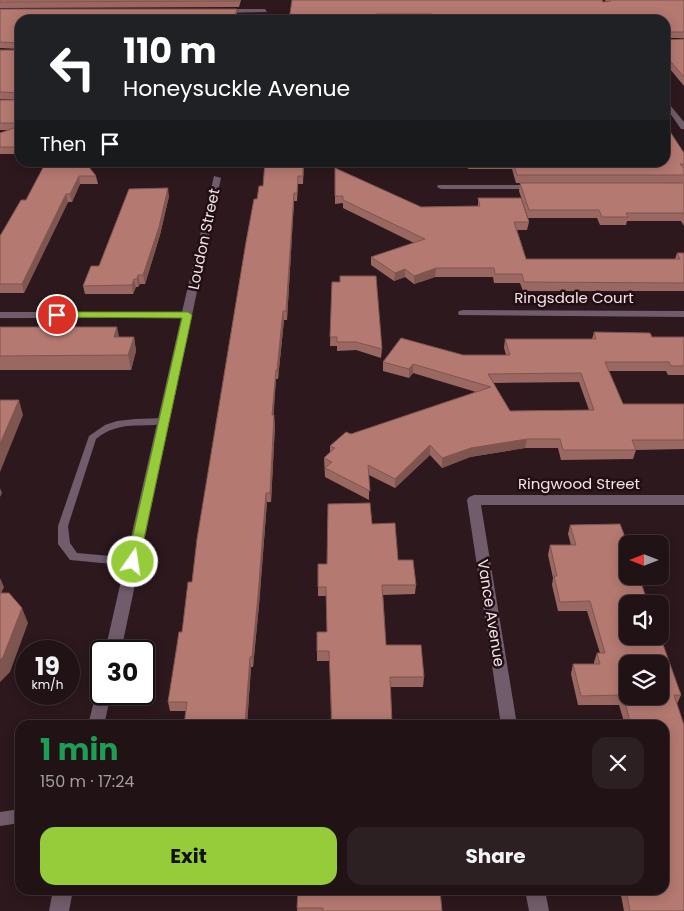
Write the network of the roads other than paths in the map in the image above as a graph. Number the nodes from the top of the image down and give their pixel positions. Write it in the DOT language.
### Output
graph roads {
  1 [pos="216,11"];
  2 [pos="264,15"];
  3 [pos="670,109"];
  4 [pos="684,109"];
  5 [pos="670,111"];
  6 [pos="684,127"];
  7 [pos="217,178"];
  8 [pos="441,186"];
  9 [pos="548,187"];
  10 [pos="464,313"];
  11 [pos="0,314"];
  12 [pos="684,314"];
  13 [pos="188,315"];
  14 [pos="165,421"];
  15 [pos="474,500"];
  16 [pos="684,500"];
  17 [pos="133,562"];
  18 [pos="115,640"];
  19 [pos="101,705"];
  20 [pos="97,720"];
  21 [pos="508,720"];
  22 [pos="15,817"];
  23 [pos="0,819"];
  24 [pos="62,895"];
  25 [pos="536,895"];
  26 [pos="59,911"];
  27 [pos="538,911"];
  1 -- 2 [label="street"];
  3 -- 4 [label="street"];
  5 -- 6 [label="street"];
  7 -- 13 [label="street, Loudon Street"];
  8 -- 9 [label="street"];
  10 -- 12 [label="street, Ringsdale Court"];
  11 -- 13 [label="street"];
  13 -- 14 [label="street, Loudon Street"];
  14 -- 17 [label="street, Loudon Street"];
  14 -- 17 [label="lane"];
  15 -- 16 [label="street, Ringwood Street"];
  15 -- 21 [label="street, Vance Avenue"];
  17 -- 18 [label="street, Loudon Street"];
  19 -- 20 [label="street"];
  22 -- 23 [label="lane"];
  24 -- 26 [label="street"];
  25 -- 27 [label="street"];
}
